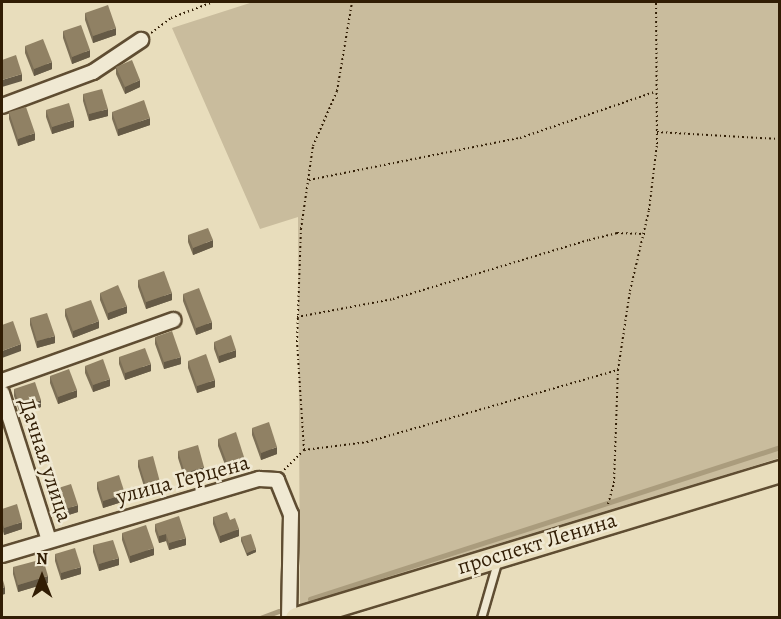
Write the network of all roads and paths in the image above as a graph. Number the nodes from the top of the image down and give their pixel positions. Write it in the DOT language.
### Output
graph roads {
  1 [pos="213,2"];
  2 [pos="352,2"];
  3 [pos="656,2"];
  4 [pos="141,40"];
  5 [pos="654,92"];
  6 [pos="2,106"];
  7 [pos="657,132"];
  8 [pos="780,140"];
  9 [pos="308,180"];
  10 [pos="645,234"];
  11 [pos="297,317"];
  12 [pos="173,320"];
  13 [pos="618,370"];
  14 [pos="2,381"];
  15 [pos="2,393"];
  16 [pos="304,450"];
  17 [pos="780,471"];
  18 [pos="277,480"];
  19 [pos="603,523"];
  20 [pos="49,540"];
  21 [pos="2,555"];
  22 [pos="499,557"];
  23 [pos="289,618"];
  24 [pos="296,618"];
  25 [pos="481,618"];
  1 -- 4 [label="path"];
  2 -- 9 [label="path"];
  3 -- 5 [label="path"];
  4 -- 6 [label="street"];
  5 -- 7 [label="path"];
  5 -- 9 [label="path"];
  7 -- 8 [label="path"];
  7 -- 10 [label="path"];
  9 -- 11 [label="path"];
  10 -- 11 [label="path"];
  10 -- 13 [label="path"];
  11 -- 16 [label="path"];
  12 -- 14 [label="street"];
  13 -- 16 [label="path"];
  13 -- 19 [label="path"];
  15 -- 20 [label="street, Дачная улица"];
  16 -- 18 [label="path"];
  17 -- 19 [label="main road, проспект Ленина"];
  18 -- 20 [label="street, улица Герцена"];
  18 -- 23 [label="street, улица Герцена"];
  19 -- 22 [label="main road, проспект Ленина"];
  20 -- 21 [label="street, улица Герцена"];
  22 -- 24 [label="main road, проспект Ленина"];
  22 -- 25 [label="lane"];
}
